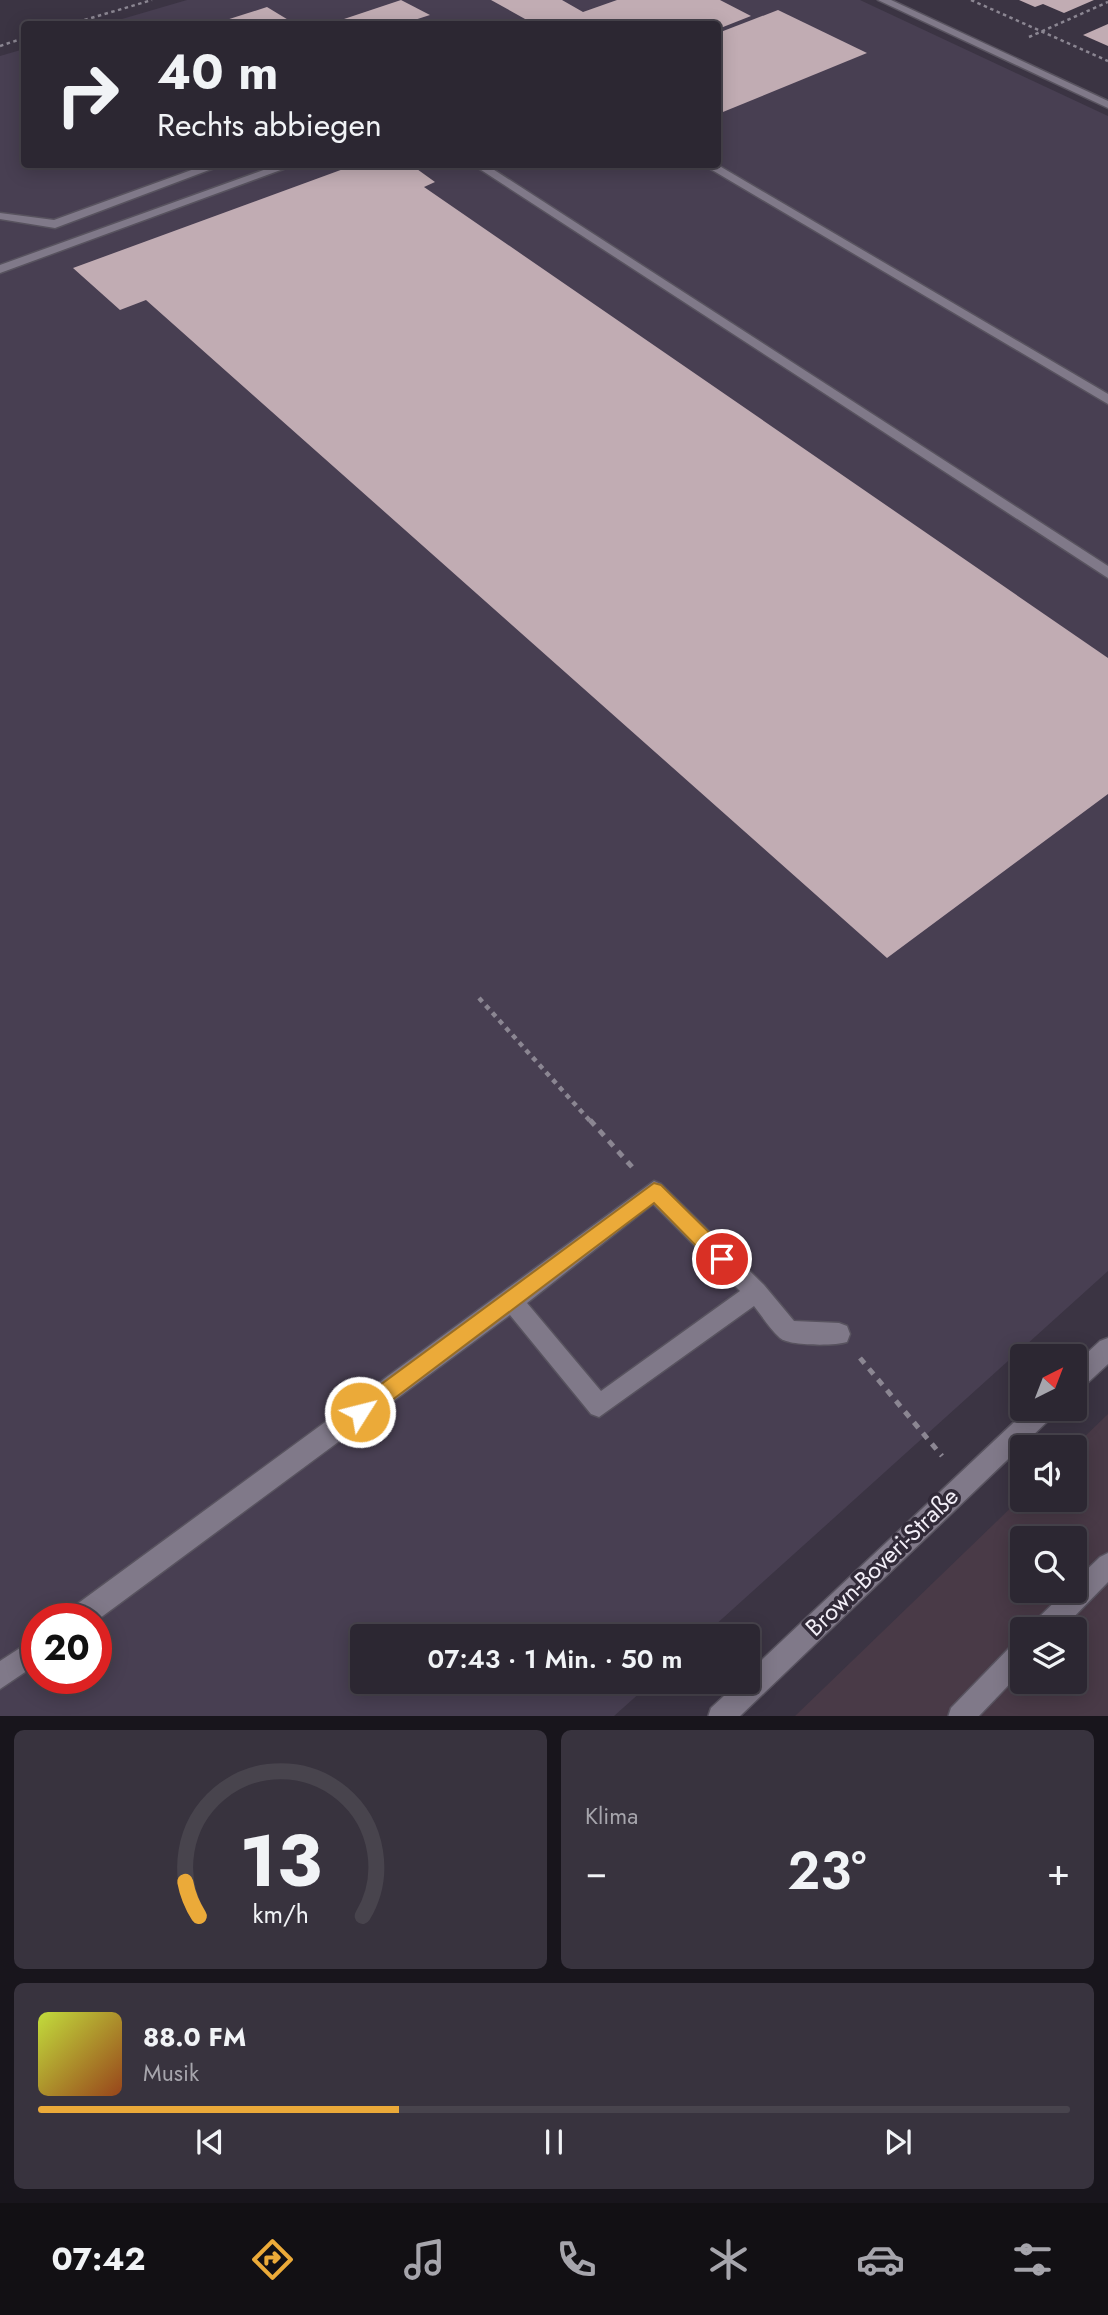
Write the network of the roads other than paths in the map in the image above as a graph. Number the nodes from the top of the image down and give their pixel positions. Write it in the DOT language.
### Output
graph roads {
  1 [pos="883,0"];
  2 [pos="1108,105"];
  3 [pos="209,168"];
  4 [pos="281,168"];
  5 [pos="483,168"];
  6 [pos="714,168"];
  7 [pos="0,216"];
  8 [pos="0,269"];
  9 [pos="1108,400"];
  10 [pos="1108,573"];
  11 [pos="756,1292"];
  12 [pos="512,1301"];
  13 [pos="839,1334"];
  14 [pos="1108,1349"];
  15 [pos="1087,1369"];
  16 [pos="1032,1421"];
  17 [pos="1108,1565"];
  18 [pos="100,1603"];
  19 [pos="1057,1617"];
  20 [pos="21,1661"];
  21 [pos="1010,1665"];
  22 [pos="0,1676"];
  23 [pos="721,1716"];
  24 [pos="961,1716"];
  1 -- 2 [label="street"];
  3 -- 7 [label="street"];
  4 -- 8 [label="street"];
  5 -- 10 [label="street"];
  6 -- 9 [label="street"];
  11 -- 12 [label="street"];
  11 -- 12 [label="street"];
  11 -- 13 [label="street"];
  12 -- 18 [label="street"];
  14 -- 15 [label="street"];
  16 -- 23 [label="street, Brown-Boveri-Straße"];
  17 -- 19 [label="street"];
  20 -- 22 [label="street"];
  21 -- 24 [label="street"];
}
